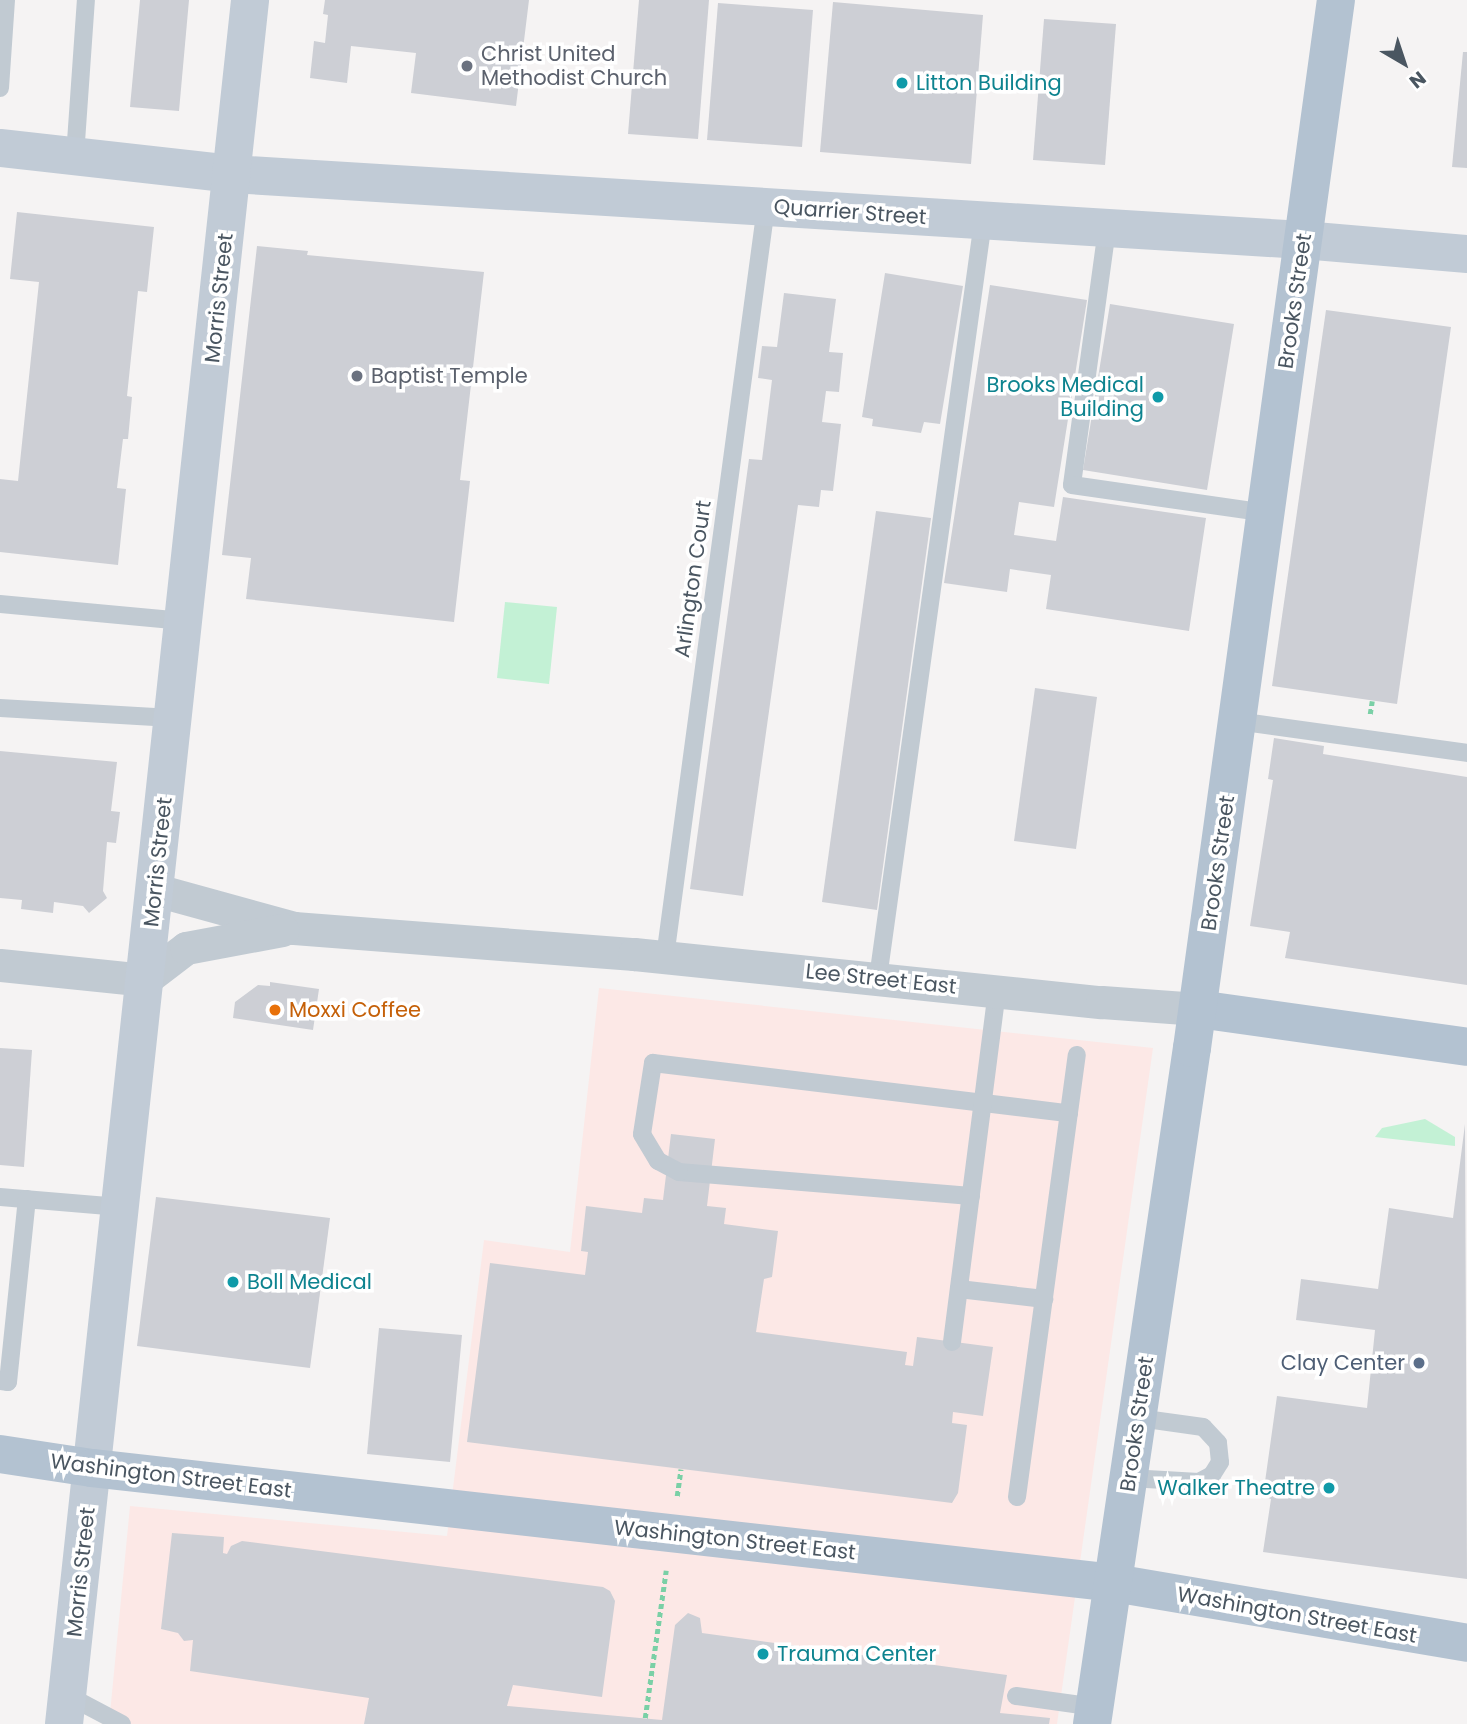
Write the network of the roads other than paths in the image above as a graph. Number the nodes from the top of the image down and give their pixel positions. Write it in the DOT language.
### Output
graph roads {
  1 [pos="6,0"];
  2 [pos="86,0"];
  3 [pos="250,0"];
  4 [pos="1336,0"];
  5 [pos="0,88"];
  6 [pos="0,148"];
  7 [pos="75,156"];
  8 [pos="232,174"];
  9 [pos="766,206"];
  10 [pos="983,221"];
  11 [pos="1107,229"];
  12 [pos="1303,240"];
  13 [pos="1467,254"];
  14 [pos="1266,513"];
  15 [pos="0,604"];
  16 [pos="183,621"];
  17 [pos="0,708"];
  18 [pos="172,718"];
  19 [pos="1237,720"];
  20 [pos="1467,753"];
  21 [pos="156,890"];
  22 [pos="294,928"];
  23 [pos="665,957"];
  24 [pos="0,964"];
  25 [pos="878,978"];
  26 [pos="144,979"];
  27 [pos="997,991"];
  28 [pos="1198,1009"];
  29 [pos="1467,1046"];
  30 [pos="1077,1055"];
  31 [pos="982,1104"];
  32 [pos="1069,1113"];
  33 [pos="971,1196"];
  34 [pos="0,1197"];
  35 [pos="27,1199"];
  36 [pos="120,1207"];
  37 [pos="959,1289"];
  38 [pos="1044,1299"];
  39 [pos="952,1342"];
  40 [pos="0,1381"];
  41 [pos="1138,1418"];
  42 [pos="0,1454"];
  43 [pos="92,1468"];
  44 [pos="1129,1478"];
  45 [pos="1017,1497"];
  46 [pos="1114,1583"];
  47 [pos="1467,1643"];
  48 [pos="1016,1696"];
  49 [pos="65,1709"];
  50 [pos="1093,1715"];
  51 [pos="122,1724"];
  1 -- 5 [label="lane"];
  2 -- 7 [label="lane"];
  3 -- 8 [label="street, Morris Street"];
  4 -- 12 [label="main road, Brooks Street"];
  6 -- 7 [label="street, Quarrier Street"];
  7 -- 8 [label="street, Quarrier Street"];
  8 -- 9 [label="street, Quarrier Street"];
  8 -- 16 [label="street, Morris Street"];
  9 -- 10 [label="street, Quarrier Street"];
  9 -- 23 [label="lane, Arlington Court"];
  10 -- 11 [label="street, Quarrier Street"];
  10 -- 25 [label="lane"];
  11 -- 12 [label="street, Quarrier Street"];
  11 -- 14 [label="lane"];
  12 -- 13 [label="street, Quarrier Street"];
  12 -- 14 [label="main road, Brooks Street"];
  14 -- 19 [label="main road, Brooks Street"];
  15 -- 16 [label="lane"];
  16 -- 18 [label="street, Morris Street"];
  17 -- 18 [label="lane"];
  18 -- 21 [label="street, Morris Street"];
  19 -- 20 [label="lane"];
  19 -- 28 [label="main road, Brooks Street"];
  21 -- 22 [label="street, Lee Street East"];
  21 -- 26 [label="street, Morris Street"];
  22 -- 23 [label="street, Lee Street East"];
  22 -- 26 [label="street, Lee Street East"];
  23 -- 25 [label="street, Lee Street East"];
  24 -- 26 [label="street"];
  25 -- 27 [label="street, Lee Street East"];
  26 -- 36 [label="street, Morris Street"];
  27 -- 28 [label="street, Lee Street East"];
  27 -- 31 [label="lane"];
  28 -- 29 [label="main road, Lee Street East"];
  28 -- 41 [label="main road, Brooks Street"];
  30 -- 32 [label="lane"];
  31 -- 32 [label="lane"];
  31 -- 33 [label="lane"];
  31 -- 33 [label="lane"];
  32 -- 38 [label="lane"];
  33 -- 37 [label="lane"];
  34 -- 35 [label="lane"];
  35 -- 36 [label="lane"];
  35 -- 40 [label="lane"];
  36 -- 43 [label="street, Morris Street"];
  37 -- 38 [label="lane"];
  37 -- 39 [label="lane"];
  38 -- 45 [label="lane"];
  41 -- 44 [label="main road, Brooks Street"];
  41 -- 44 [label="lane"];
  42 -- 43 [label="main road, Washington Street East"];
  43 -- 46 [label="main road, Washington Street East"];
  43 -- 49 [label="street, Morris Street"];
  44 -- 46 [label="main road, Brooks Street"];
  46 -- 47 [label="main road, Washington Street East"];
  46 -- 50 [label="main road, Brooks Street"];
  48 -- 50 [label="lane"];
  49 -- 51 [label="lane"];
}
